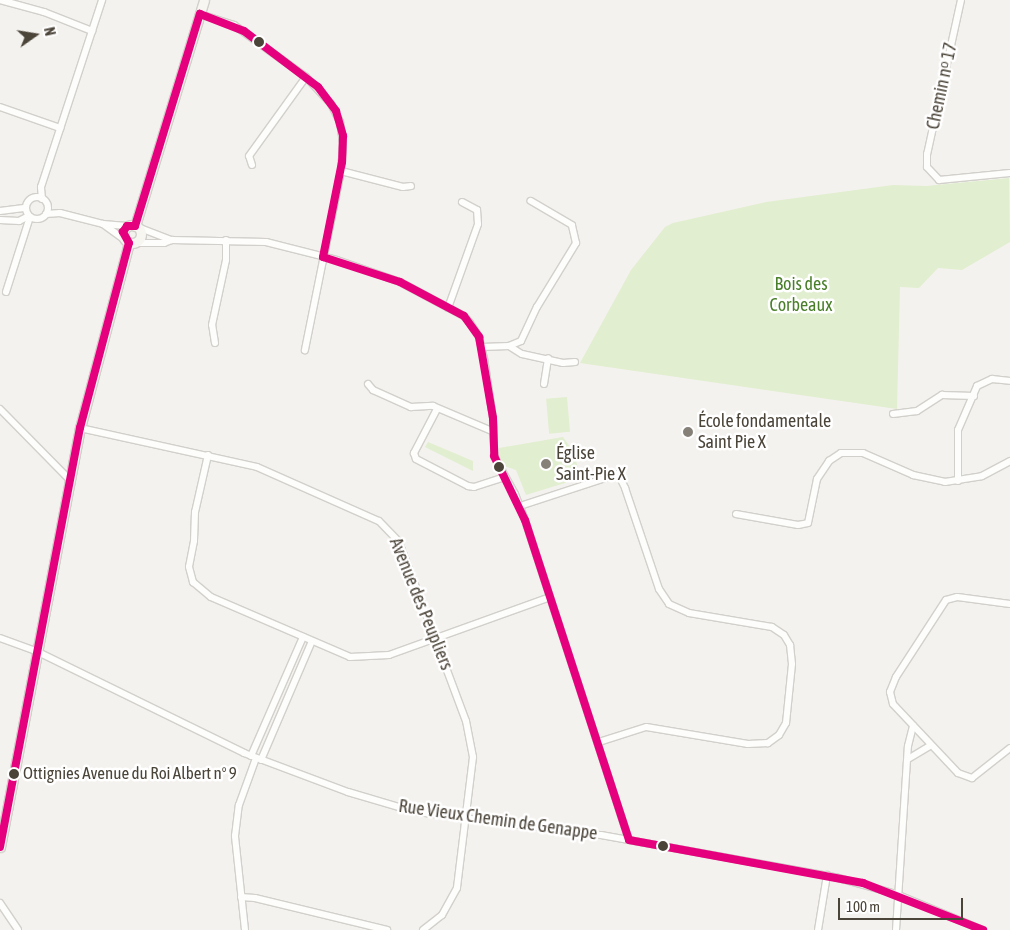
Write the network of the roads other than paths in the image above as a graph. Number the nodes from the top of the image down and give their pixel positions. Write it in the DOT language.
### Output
graph roads {
  1 [pos="0,0"];
  2 [pos="102,0"];
  3 [pos="204,0"];
  4 [pos="961,0"];
  5 [pos="200,14"];
  6 [pos="92,31"];
  7 [pos="306,77"];
  8 [pos="0,107"];
  9 [pos="60,128"];
  10 [pos="252,164"];
  11 [pos="341,171"];
  12 [pos="1010,173"];
  13 [pos="411,186"];
  14 [pos="41,187"];
  15 [pos="32,198"];
  16 [pos="42,199"];
  17 [pos="462,202"];
  18 [pos="531,202"];
  19 [pos="47,206"];
  20 [pos="26,208"];
  21 [pos="0,211"];
  22 [pos="46,214"];
  23 [pos="60,214"];
  24 [pos="32,217"];
  25 [pos="0,220"];
  26 [pos="19,221"];
  27 [pos="103,224"];
  28 [pos="134,227"];
  29 [pos="26,232"];
  30 [pos="172,240"];
  31 [pos="226,240"];
  32 [pos="130,241"];
  33 [pos="323,257"];
  34 [pos="6,292"];
  35 [pos="448,308"];
  36 [pos="215,343"];
  37 [pos="509,346"];
  38 [pos="482,347"];
  39 [pos="305,350"];
  40 [pos="548,358"];
  41 [pos="575,362"];
  42 [pos="1010,382"];
  43 [pos="368,384"];
  44 [pos="544,384"];
  45 [pos="974,396"];
  46 [pos="0,409"];
  47 [pos="437,409"];
  48 [pos="894,414"];
  49 [pos="80,428"];
  50 [pos="492,431"];
  51 [pos="208,455"];
  52 [pos="1010,461"];
  53 [pos="504,477"];
  54 [pos="70,479"];
  55 [pos="958,481"];
  56 [pos="520,506"];
  57 [pos="736,514"];
  58 [pos="550,597"];
  59 [pos="1010,604"];
  60 [pos="302,637"];
  61 [pos="435,637"];
  62 [pos="0,638"];
  63 [pos="312,641"];
  64 [pos="36,652"];
  65 [pos="277,698"];
  66 [pos="286,703"];
  67 [pos="913,726"];
  68 [pos="599,742"];
  69 [pos="931,745"];
  70 [pos="1010,748"];
  71 [pos="256,758"];
  72 [pos="908,758"];
  73 [pos="466,817"];
  74 [pos="629,840"];
  75 [pos="0,847"];
  76 [pos="827,875"];
  77 [pos="896,894"];
  78 [pos="241,897"];
  79 [pos="0,903"];
  80 [pos="18,930"];
  81 [pos="245,930"];
  82 [pos="387,930"];
  83 [pos="424,930"];
  84 [pos="818,930"];
  85 [pos="896,930"];
  86 [pos="983,930"];
  1 -- 6 [label="street"];
  2 -- 6 [label="street"];
  3 -- 5 [label="main road"];
  4 -- 12 [label="street, Chemin nᵒ 17"];
  5 -- 7 [label="street"];
  5 -- 28 [label="main road"];
  6 -- 9 [label="street"];
  7 -- 10 [label="street"];
  7 -- 11 [label="street"];
  8 -- 9 [label="street"];
  9 -- 14 [label="street"];
  11 -- 13 [label="street"];
  11 -- 33 [label="street"];
  14 -- 15 [label="street"];
  14 -- 16 [label="street"];
  15 -- 16 [label="street"];
  15 -- 20 [label="street"];
  16 -- 19 [label="street"];
  17 -- 35 [label="street"];
  18 -- 37 [label="street"];
  19 -- 22 [label="street"];
  19 -- 23 [label="street"];
  20 -- 21 [label="street"];
  20 -- 24 [label="street"];
  22 -- 23 [label="street"];
  22 -- 24 [label="street"];
  23 -- 27 [label="street"];
  24 -- 26 [label="street"];
  24 -- 29 [label="street"];
  25 -- 26 [label="street"];
  26 -- 29 [label="street"];
  27 -- 28 [label="street"];
  27 -- 32 [label="street"];
  28 -- 30 [label="street"];
  28 -- 32 [label="main road"];
  28 -- 32 [label="main road"];
  29 -- 34 [label="street"];
  30 -- 31 [label="street"];
  30 -- 32 [label="street"];
  31 -- 33 [label="street"];
  31 -- 36 [label="street"];
  32 -- 49 [label="main road"];
  33 -- 35 [label="street"];
  33 -- 39 [label="street"];
  35 -- 38 [label="street"];
  37 -- 38 [label="street"];
  37 -- 40 [label="street"];
  38 -- 50 [label="street"];
  40 -- 41 [label="street"];
  40 -- 44 [label="street"];
  42 -- 45 [label="street"];
  43 -- 47 [label="street"];
  45 -- 48 [label="street"];
  45 -- 55 [label="street"];
  46 -- 54 [label="street"];
  47 -- 50 [label="street"];
  47 -- 53 [label="street"];
  49 -- 51 [label="street, Avenue des Peupliers"];
  49 -- 54 [label="main road"];
  50 -- 53 [label="street"];
  51 -- 60 [label="street"];
  51 -- 61 [label="street, Avenue des Peupliers"];
  52 -- 55 [label="street"];
  53 -- 56 [label="street"];
  54 -- 64 [label="main road"];
  55 -- 57 [label="street"];
  56 -- 58 [label="street"];
  56 -- 68 [label="street"];
  58 -- 61 [label="street"];
  58 -- 68 [label="street"];
  59 -- 67 [label="street"];
  60 -- 63 [label="street"];
  60 -- 65 [label="street"];
  61 -- 63 [label="street"];
  61 -- 73 [label="street, Avenue des Peupliers"];
  62 -- 64 [label="street, Rue Vieux Chemin de Genappe"];
  63 -- 66 [label="street"];
  64 -- 71 [label="street, Rue Vieux Chemin de Genappe"];
  64 -- 75 [label="main road"];
  65 -- 66 [label="street"];
  65 -- 71 [label="street"];
  66 -- 71 [label="street"];
  67 -- 69 [label="street"];
  67 -- 72 [label="street"];
  68 -- 74 [label="street"];
  69 -- 70 [label="street"];
  69 -- 72 [label="street"];
  71 -- 73 [label="street, Rue Vieux Chemin de Genappe"];
  71 -- 78 [label="street"];
  72 -- 77 [label="street"];
  73 -- 74 [label="street, Rue Vieux Chemin de Genappe"];
  73 -- 83 [label="street, Avenue des Peupliers"];
  74 -- 76 [label="street, Rue Vieux Chemin de Genappe"];
  76 -- 77 [label="street, Rue Vieux Chemin de Genappe"];
  76 -- 84 [label="street"];
  77 -- 85 [label="street"];
  77 -- 86 [label="street, Rue Vieux Chemin de Genappe"];
  78 -- 81 [label="street"];
  78 -- 82 [label="street"];
  79 -- 80 [label="street"];
}
